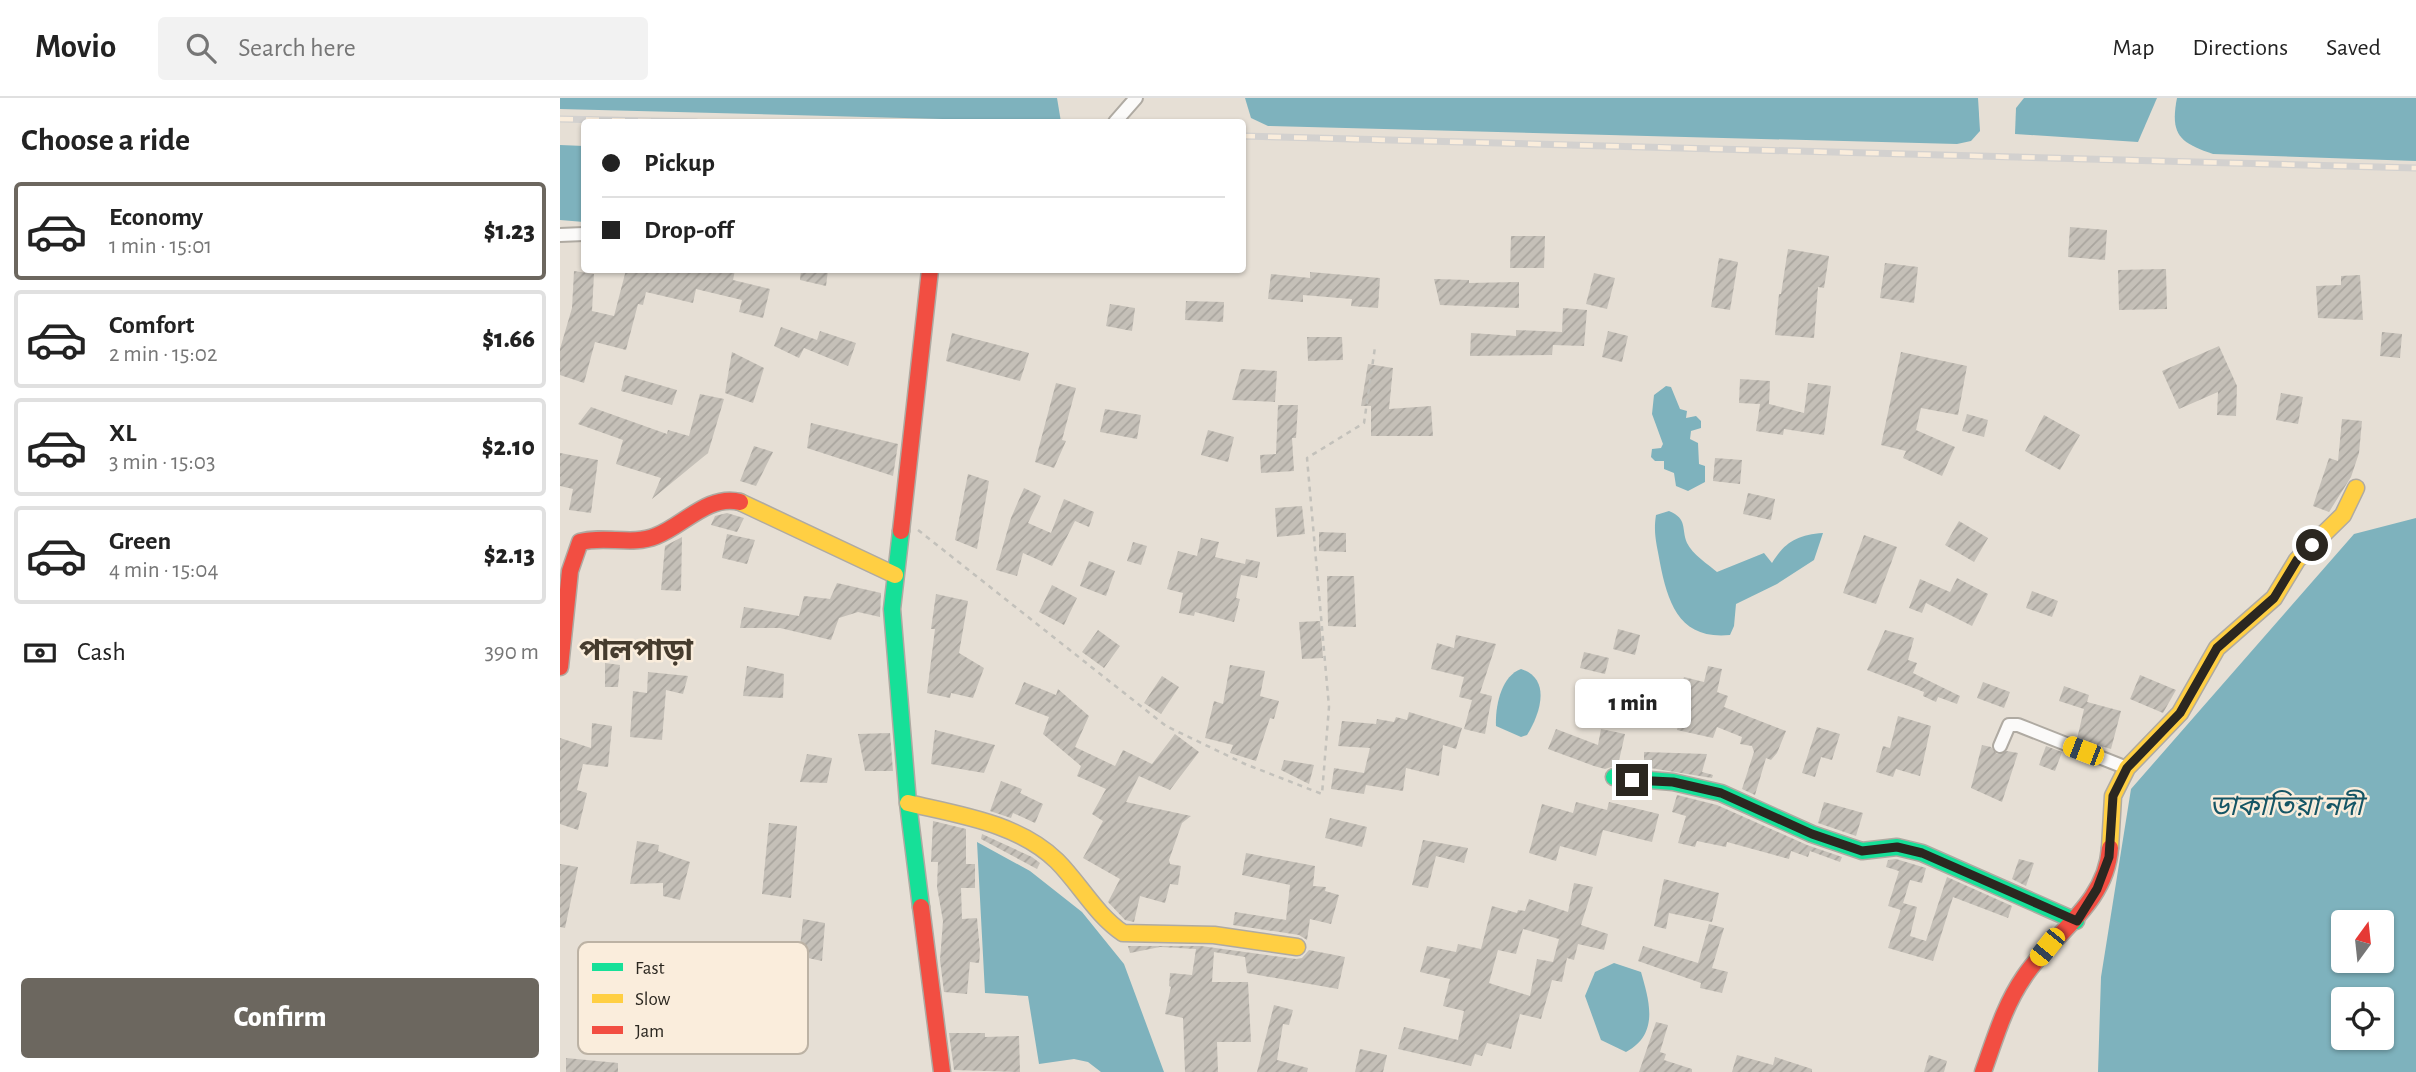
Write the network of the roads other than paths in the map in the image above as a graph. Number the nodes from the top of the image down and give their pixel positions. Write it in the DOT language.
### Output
graph roads {
  1 [pos="1136,98"];
  2 [pos="1118,119"];
  3 [pos="581,234"];
  4 [pos="560,236"];
  5 [pos="930,273"];
  6 [pos="2356,488"];
  7 [pos="895,575"];
  8 [pos="560,667"];
  9 [pos="2000,746"];
  10 [pos="2127,768"];
  11 [pos="1614,777"];
  12 [pos="908,803"];
  13 [pos="2077,921"];
  14 [pos="1297,947"];
  15 [pos="942,1072"];
  16 [pos="1983,1072"];
  1 -- 2 [label="street"];
  3 -- 4 [label="street"];
  5 -- 7 [label="street"];
  6 -- 10 [label="street"];
  7 -- 8 [label="street"];
  7 -- 12 [label="street"];
  9 -- 10 [label="street"];
  10 -- 13 [label="street"];
  11 -- 13 [label="street"];
  12 -- 14 [label="street"];
  12 -- 15 [label="street"];
  13 -- 16 [label="street"];
}
